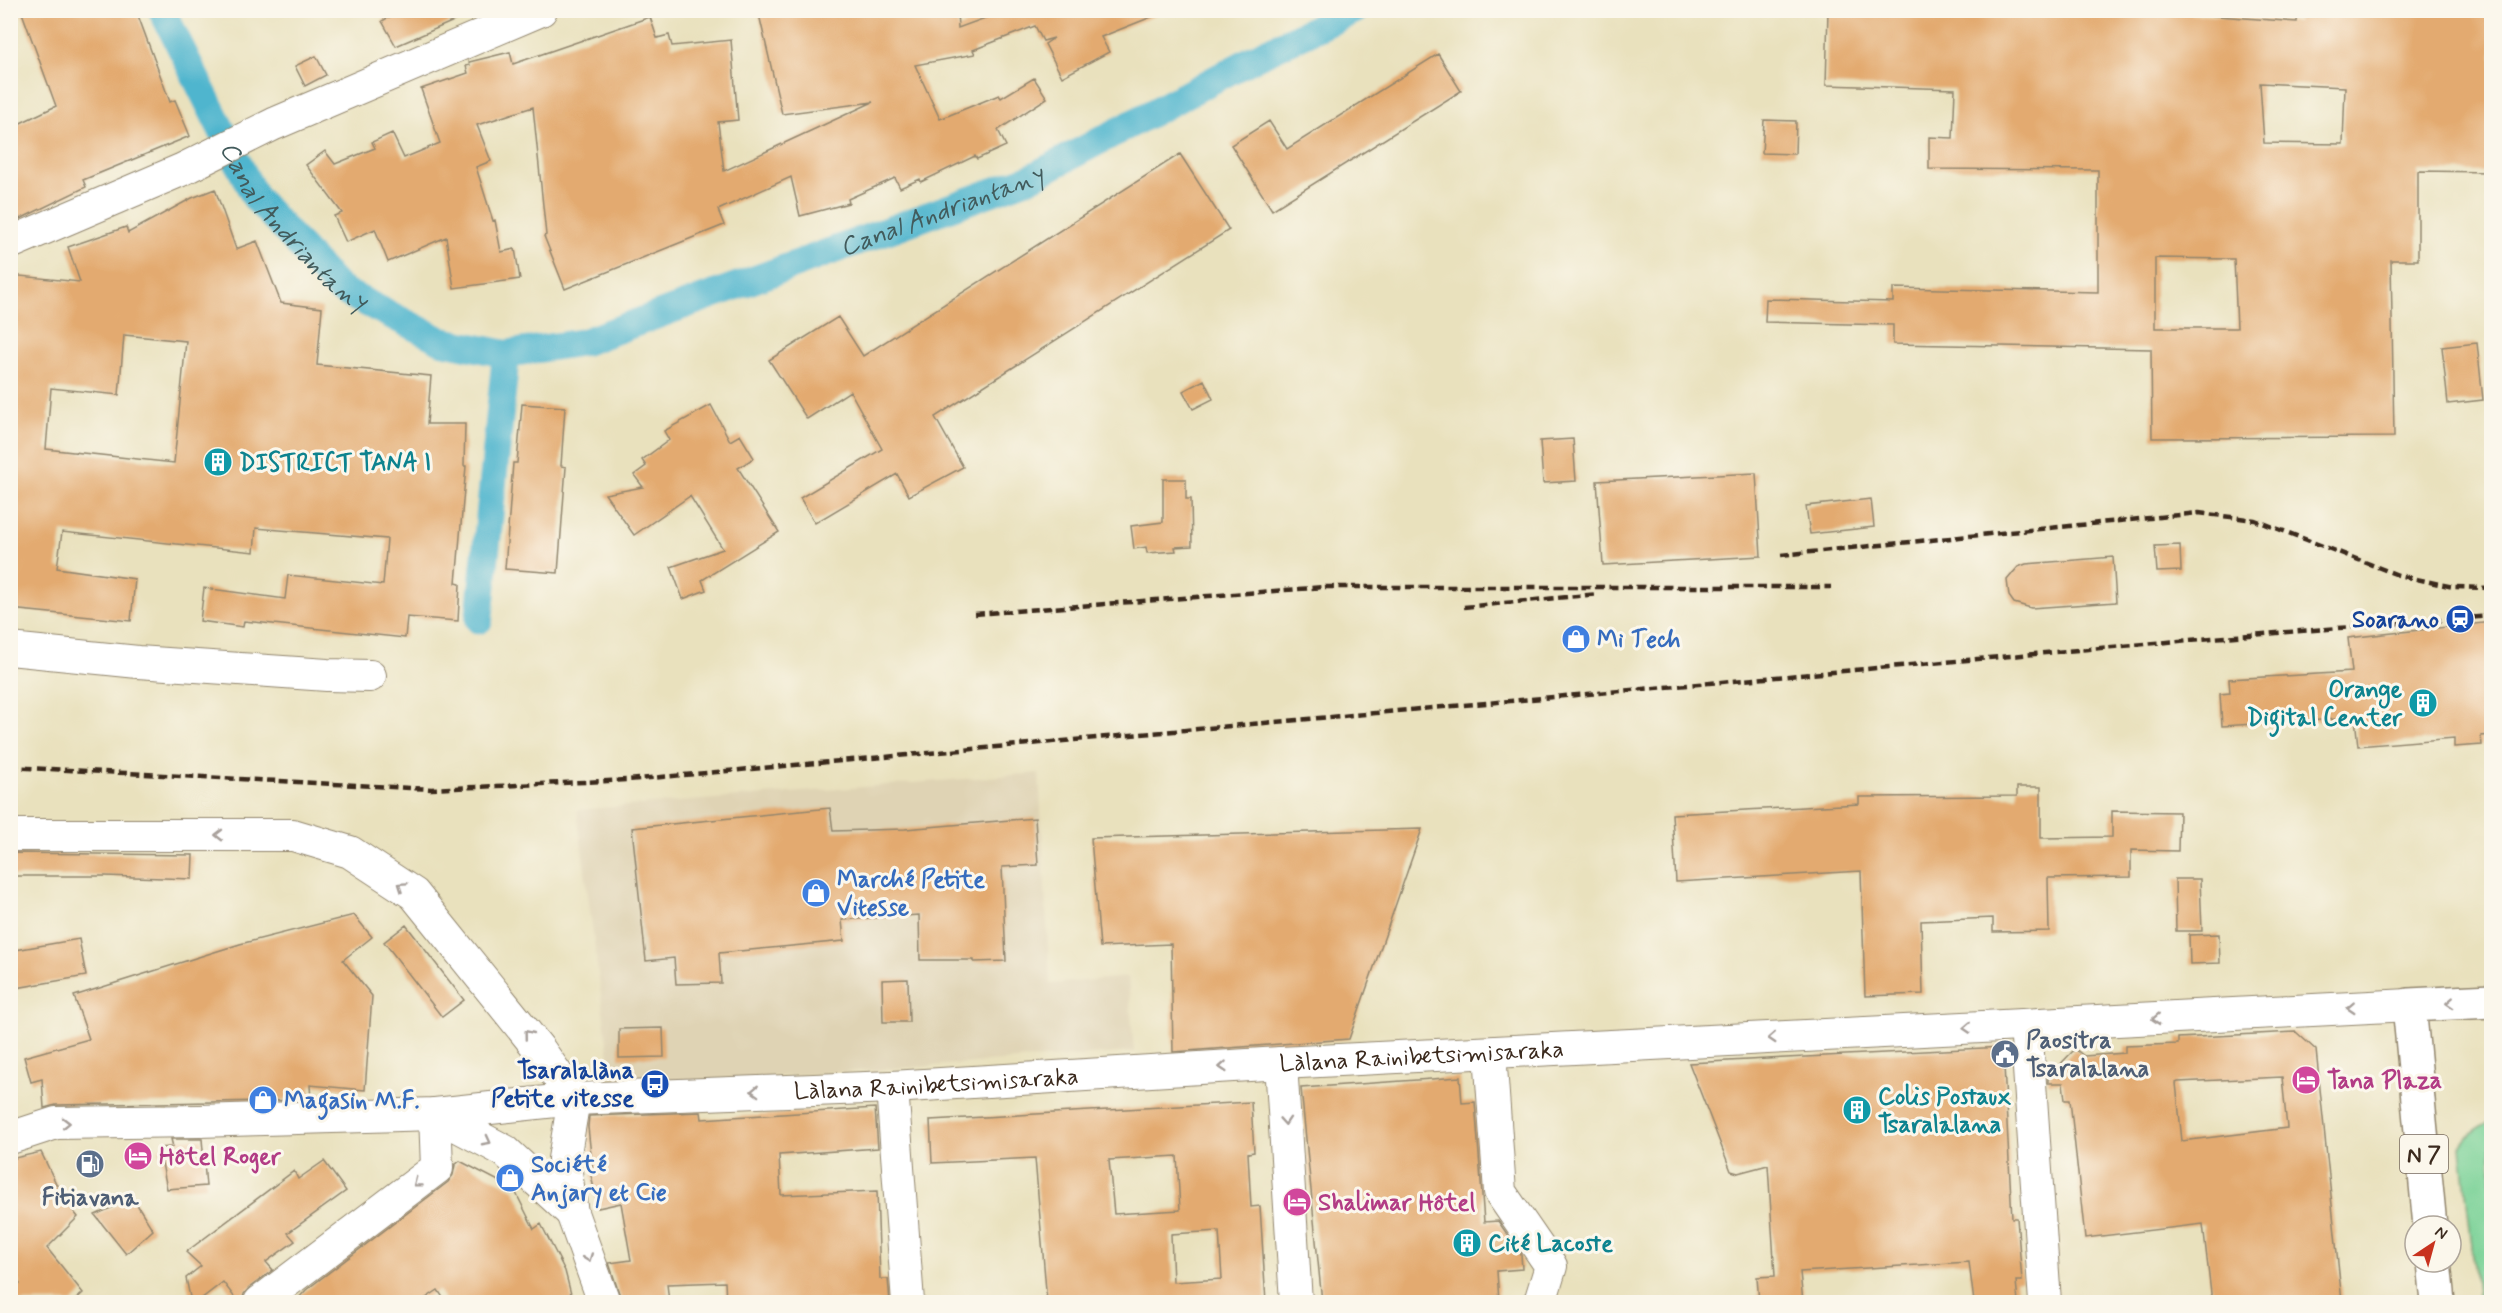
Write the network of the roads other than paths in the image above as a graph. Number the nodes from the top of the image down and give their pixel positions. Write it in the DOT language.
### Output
graph roads {
  1 [pos="541,10"];
  2 [pos="10,243"];
  3 [pos="10,649"];
  4 [pos="370,676"];
  5 [pos="10,836"];
  6 [pos="2492,1001"];
  7 [pos="2409,1005"];
  8 [pos="2026,1026"];
  9 [pos="1490,1053"];
  10 [pos="1281,1063"];
  11 [pos="892,1087"];
  12 [pos="574,1099"];
  13 [pos="435,1114"];
  14 [pos="10,1138"];
  15 [pos="572,1213"];
  16 [pos="2429,1214"];
  17 [pos="2435,1274"];
  18 [pos="260,1302"];
  19 [pos="604,1302"];
  20 [pos="908,1302"];
  21 [pos="1296,1302"];
  22 [pos="1540,1302"];
  23 [pos="2045,1302"];
  24 [pos="2438,1302"];
  1 -- 2 [label="street"];
  3 -- 4 [label="street"];
  12 -- 5 [label="street, one-way"];
  6 -- 7 [label="main road, one-way"];
  7 -- 8 [label="street, Làlana Rainibetsimisaraka, one-way"];
  7 -- 16 [label="main road, N 7"];
  8 -- 9 [label="street, Làlana Rainibetsimisaraka, one-way"];
  8 -- 23 [label="street"];
  9 -- 10 [label="street, Làlana Rainibetsimisaraka"];
  9 -- 22 [label="street"];
  10 -- 11 [label="street, Làlana Rainibetsimisaraka, one-way"];
  10 -- 21 [label="street, one-way"];
  11 -- 12 [label="street, Làlana Rainibetsimisaraka, one-way"];
  11 -- 20 [label="street"];
  12 -- 13 [label="street, Làlana Rainibetsimisaraka"];
  12 -- 15 [label="street"];
  14 -- 13 [label="street, Làlana Rainibetsimisaraka, one-way"];
  13 -- 15 [label="street, one-way"];
  13 -- 18 [label="street, one-way"];
  15 -- 19 [label="street, one-way"];
  17 -- 24 [label="main road"];
}
